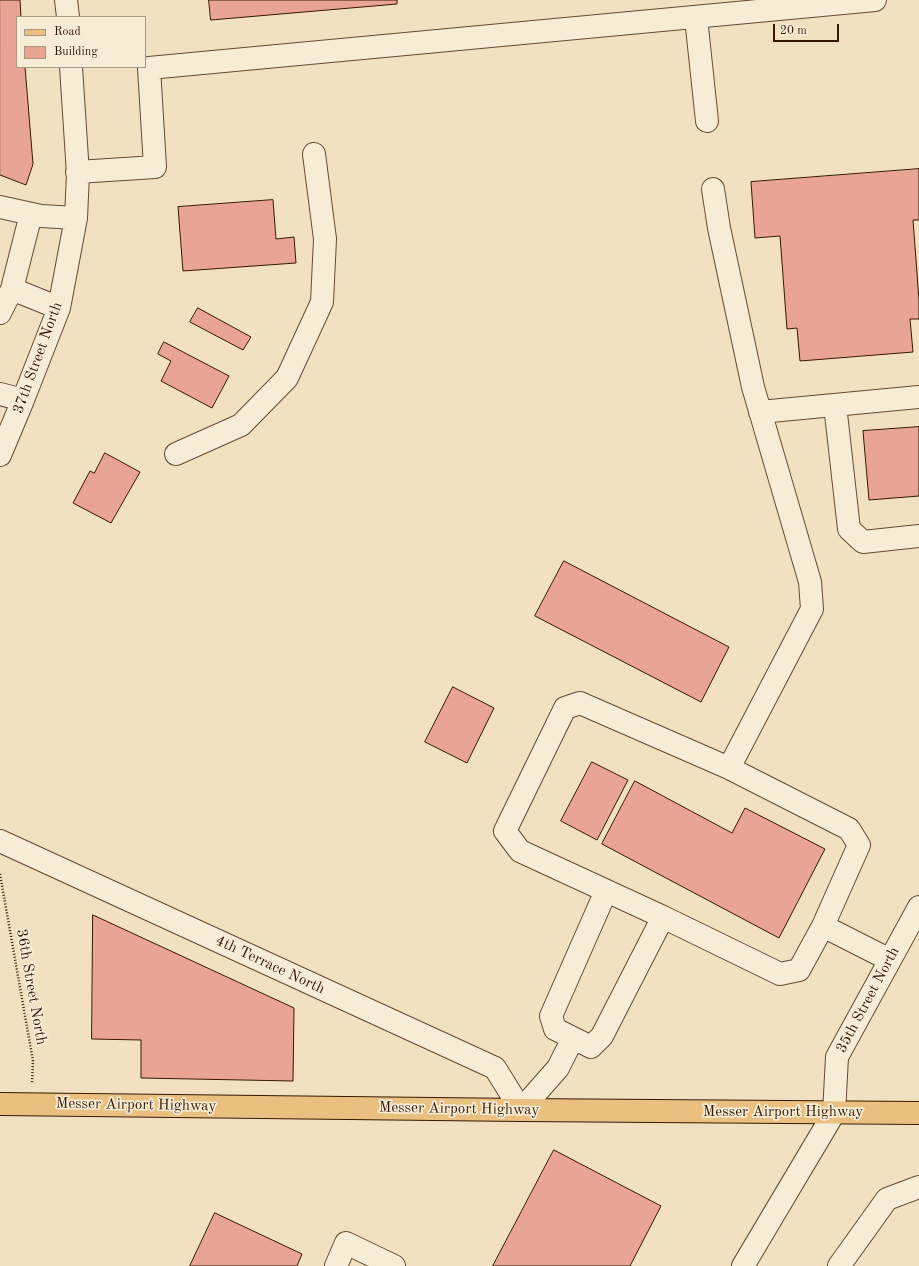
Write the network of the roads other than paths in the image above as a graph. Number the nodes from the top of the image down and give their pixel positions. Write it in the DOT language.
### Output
graph roads {
  1 [pos="66,0"];
  2 [pos="875,0"];
  3 [pos="68,16"];
  4 [pos="696,18"];
  5 [pos="71,68"];
  6 [pos="707,121"];
  7 [pos="314,154"];
  8 [pos="77,172"];
  9 [pos="713,189"];
  10 [pos="0,207"];
  11 [pos="31,214"];
  12 [pos="76,218"];
  13 [pos="12,288"];
  14 [pos="59,308"];
  15 [pos="0,313"];
  16 [pos="0,394"];
  17 [pos="919,397"];
  18 [pos="23,400"];
  19 [pos="835,405"];
  20 [pos="760,412"];
  21 [pos="176,454"];
  22 [pos="0,455"];
  23 [pos="919,536"];
  24 [pos="730,768"];
  25 [pos="0,841"];
  26 [pos="606,891"];
  27 [pos="919,907"];
  28 [pos="663,917"];
  29 [pos="823,926"];
  30 [pos="890,960"];
  31 [pos="573,1038"];
  32 [pos="0,1104"];
  33 [pos="522,1110"];
  34 [pos="834,1113"];
  35 [pos="919,1113"];
  36 [pos="919,1187"];
  37 [pos="336,1266"];
  38 [pos="394,1266"];
  39 [pos="743,1266"];
  40 [pos="839,1266"];
  1 -- 3 [label="street"];
  2 -- 4 [label="street"];
  4 -- 6 [label="street"];
  4 -- 8 [label="street"];
  5 -- 8 [label="street, 37th Street North"];
  7 -- 21 [label="street"];
  8 -- 12 [label="street, 37th Street North"];
  9 -- 20 [label="street"];
  10 -- 11 [label="street"];
  11 -- 12 [label="street"];
  11 -- 13 [label="street"];
  12 -- 14 [label="street, 37th Street North"];
  13 -- 14 [label="street"];
  13 -- 15 [label="street"];
  14 -- 18 [label="street, 37th Street North"];
  16 -- 18 [label="street"];
  17 -- 19 [label="street"];
  18 -- 22 [label="street, 37th Street North"];
  19 -- 20 [label="street"];
  19 -- 23 [label="street"];
  20 -- 24 [label="street"];
  24 -- 26 [label="street"];
  24 -- 29 [label="street"];
  25 -- 33 [label="street, 4th Terrace North"];
  26 -- 28 [label="street"];
  26 -- 31 [label="street"];
  27 -- 30 [label="street, 35th Street North"];
  28 -- 29 [label="street"];
  28 -- 31 [label="street"];
  29 -- 30 [label="street"];
  30 -- 34 [label="street, 35th Street North"];
  31 -- 33 [label="street"];
  32 -- 33 [label="main road, Messer Airport Highway"];
  33 -- 34 [label="main road, Messer Airport Highway"];
  34 -- 35 [label="main road, Messer Airport Highway"];
  34 -- 39 [label="street, 35th Street North"];
  36 -- 40 [label="street"];
  37 -- 38 [label="street"];
}
